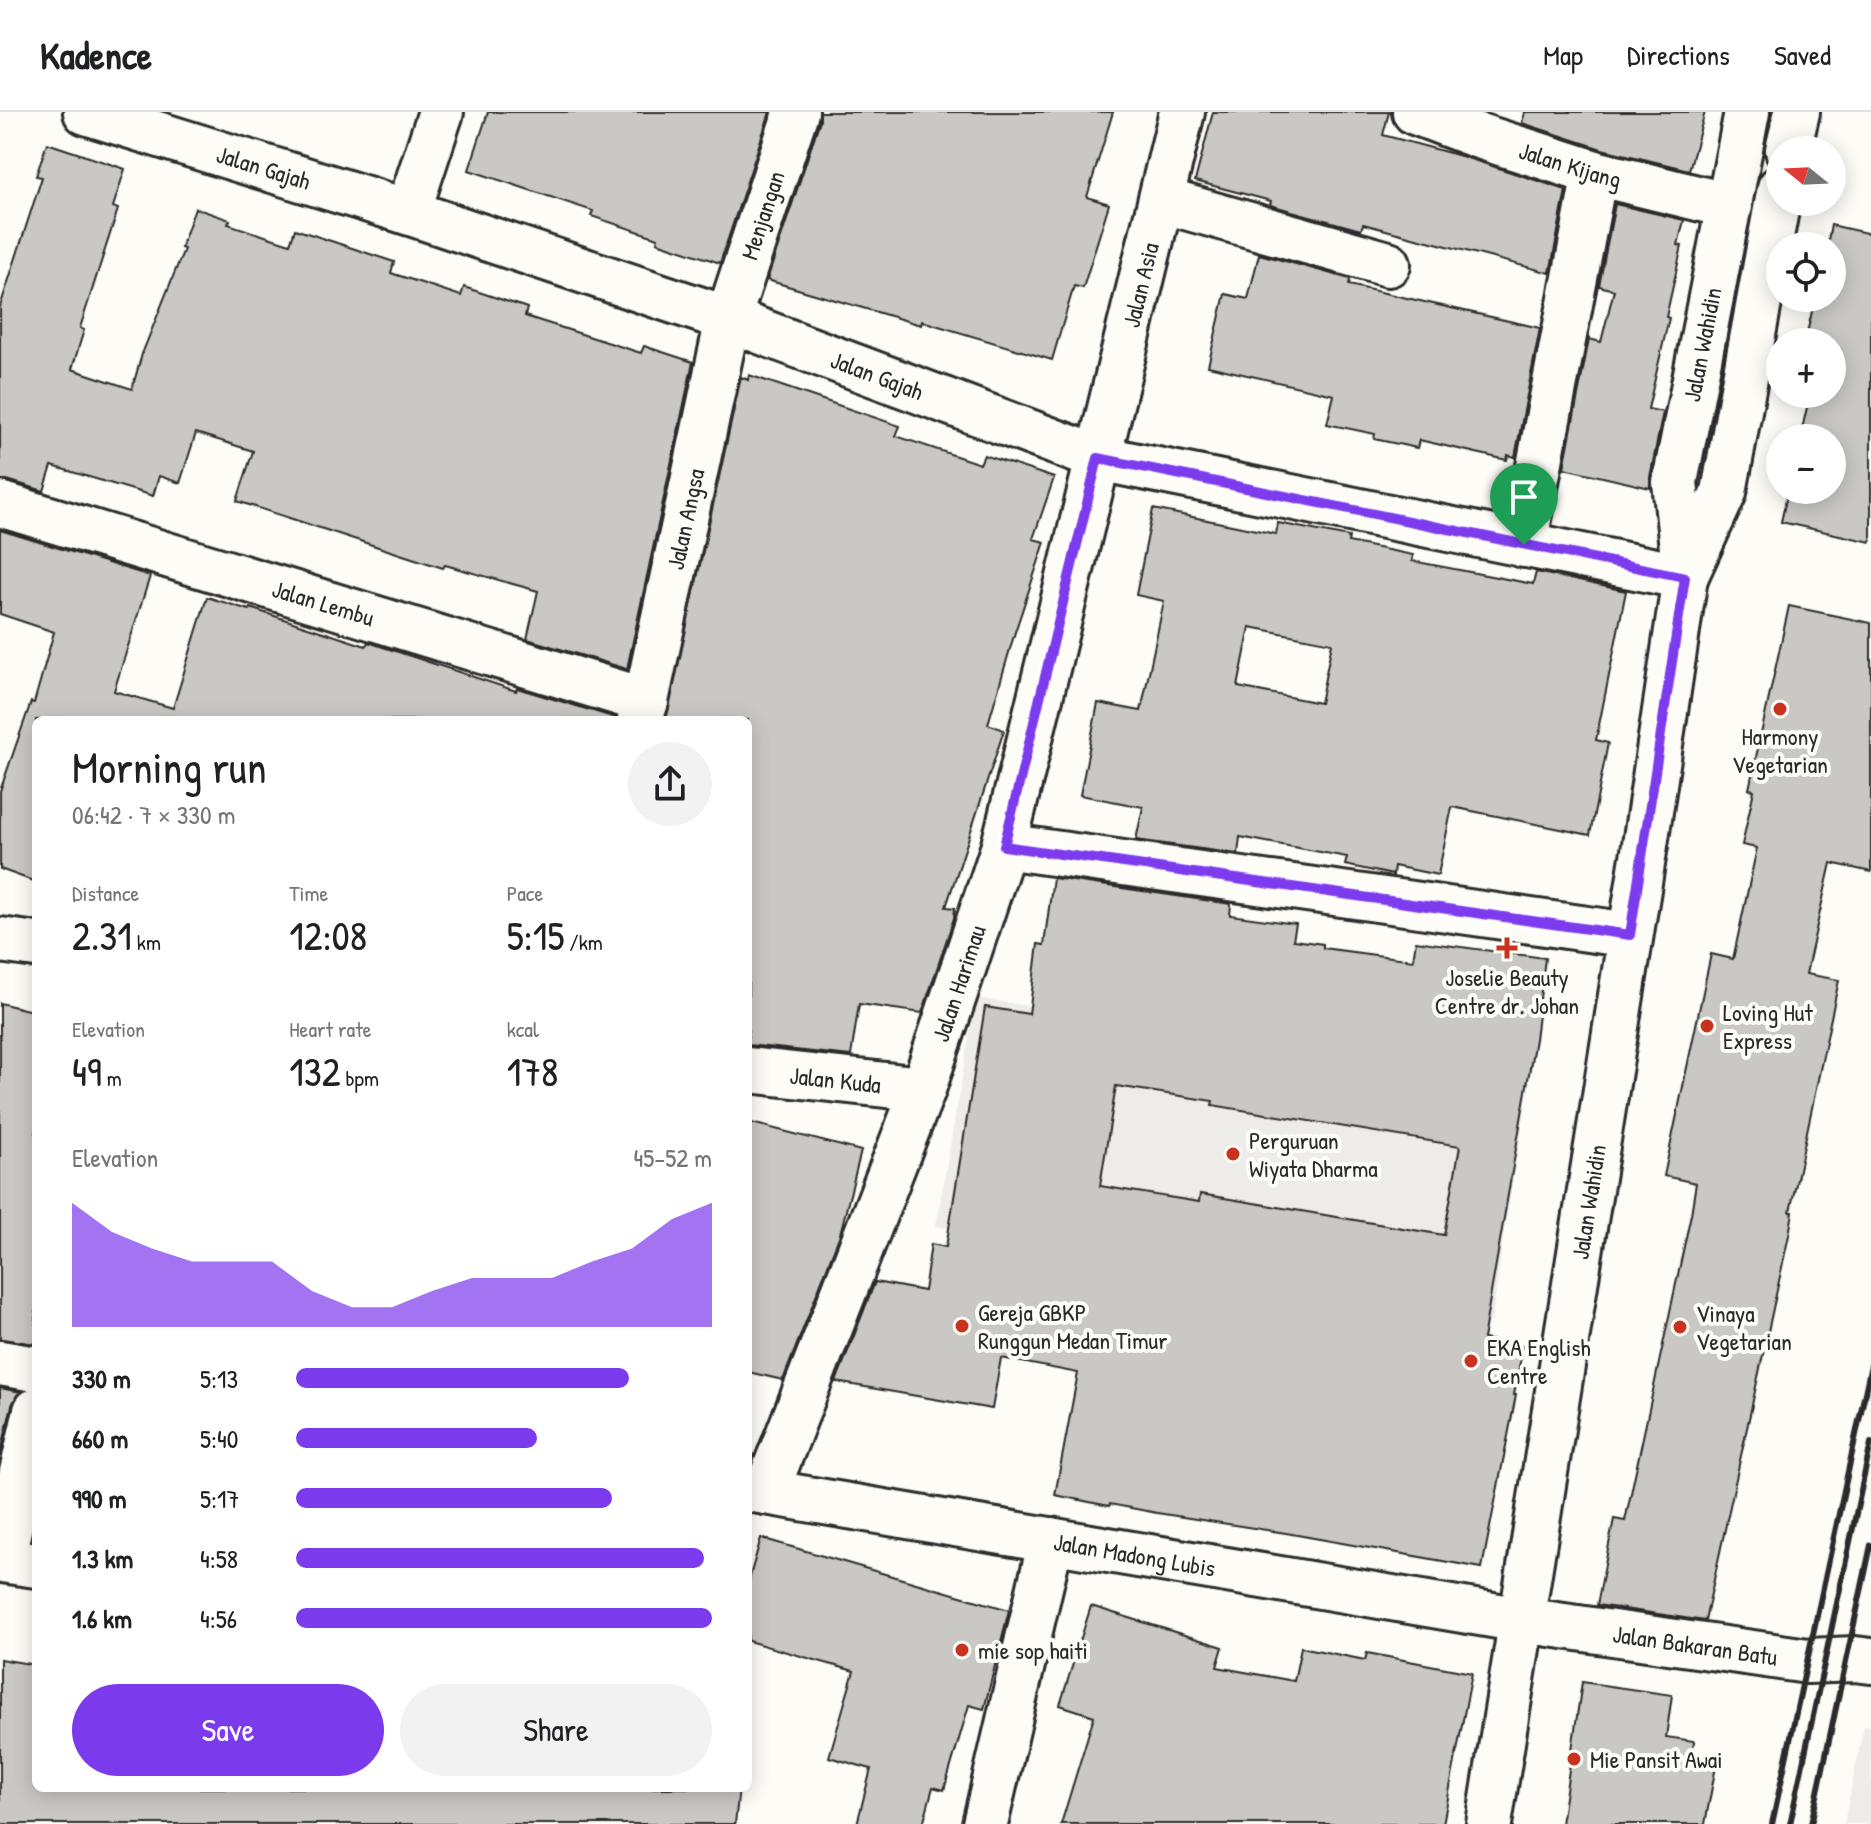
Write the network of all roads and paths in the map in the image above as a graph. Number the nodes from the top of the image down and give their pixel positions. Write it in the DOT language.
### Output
graph roads {
  1 [pos="86,112"];
  2 [pos="441,112"];
  3 [pos="796,112"];
  4 [pos="1182,112"];
  5 [pos="1415,112"];
  6 [pos="1747,112"];
  7 [pos="1797,112"];
  8 [pos="1791,136"];
  9 [pos="1595,173"];
  10 [pos="1161,200"];
  11 [pos="1730,206"];
  12 [pos="408,212"];
  13 [pos="1775,216"];
  14 [pos="1388,264"];
  15 [pos="728,319"];
  16 [pos="1098,458"];
  17 [pos="0,504"];
  18 [pos="1524,545"];
  19 [pos="1685,577"];
  20 [pos="643,710"];
  21 [pos="1004,846"];
  22 [pos="1630,935"];
  23 [pos="0,940"];
  24 [pos="32,944"];
  25 [pos="752,1070"];
  26 [pos="923,1089"];
  27 [pos="0,1363"];
  28 [pos="32,1368"];
  29 [pos="32,1437"];
  30 [pos="757,1490"];
  31 [pos="1051,1540"];
  32 [pos="13,1562"];
  33 [pos="1522,1620"];
  34 [pos="1871,1661"];
  35 [pos="985,1824"];
  36 [pos="1489,1824"];
  1 -- 12 [label="street, Jalan Gajah"];
  2 -- 12 [label="street"];
  3 -- 15 [label="street, Menjangan"];
  4 -- 10 [label="street, Jalan Asia"];
  5 -- 9 [label="street, Jalan Kijang"];
  6 -- 11 [label="street, Jalan Wahidin"];
  7 -- 8 [label="street"];
  9 -- 11 [label="street, Jalan Kijang"];
  9 -- 18 [label="street"];
  10 -- 14 [label="street"];
  10 -- 16 [label="street, Jalan Asia"];
  11 -- 19 [label="street, Jalan Wahidin"];
  12 -- 15 [label="street, Jalan Gajah"];
  13 -- 19 [label="street, Jalan Wahidin"];
  15 -- 16 [label="street, Jalan Gajah"];
  15 -- 20 [label="street, Jalan Angsa"];
  16 -- 18 [label="street, Jalan Gajah"];
  16 -- 21 [label="street, Jalan Harimau"];
  17 -- 20 [label="street, Jalan Lembu"];
  18 -- 19 [label="street, Jalan Gajah"];
  19 -- 22 [label="street, Jalan Wahidin"];
  21 -- 22 [label="street"];
  21 -- 26 [label="street, Jalan Harimau"];
  22 -- 33 [label="street, Jalan Wahidin"];
  23 -- 24 [label="street"];
  25 -- 26 [label="street, Jalan Kuda"];
  26 -- 30 [label="street, Jalan Harimau"];
  27 -- 28 [label="street"];
  29 -- 32 [label="street"];
  30 -- 31 [label="street, Jalan Madong Lubis"];
  31 -- 33 [label="street, Jalan Madong Lubis"];
  31 -- 35 [label="street"];
  33 -- 34 [label="street, Jalan Bakaran Batu"];
  33 -- 36 [label="street, Jalan Wahidin"];
}
